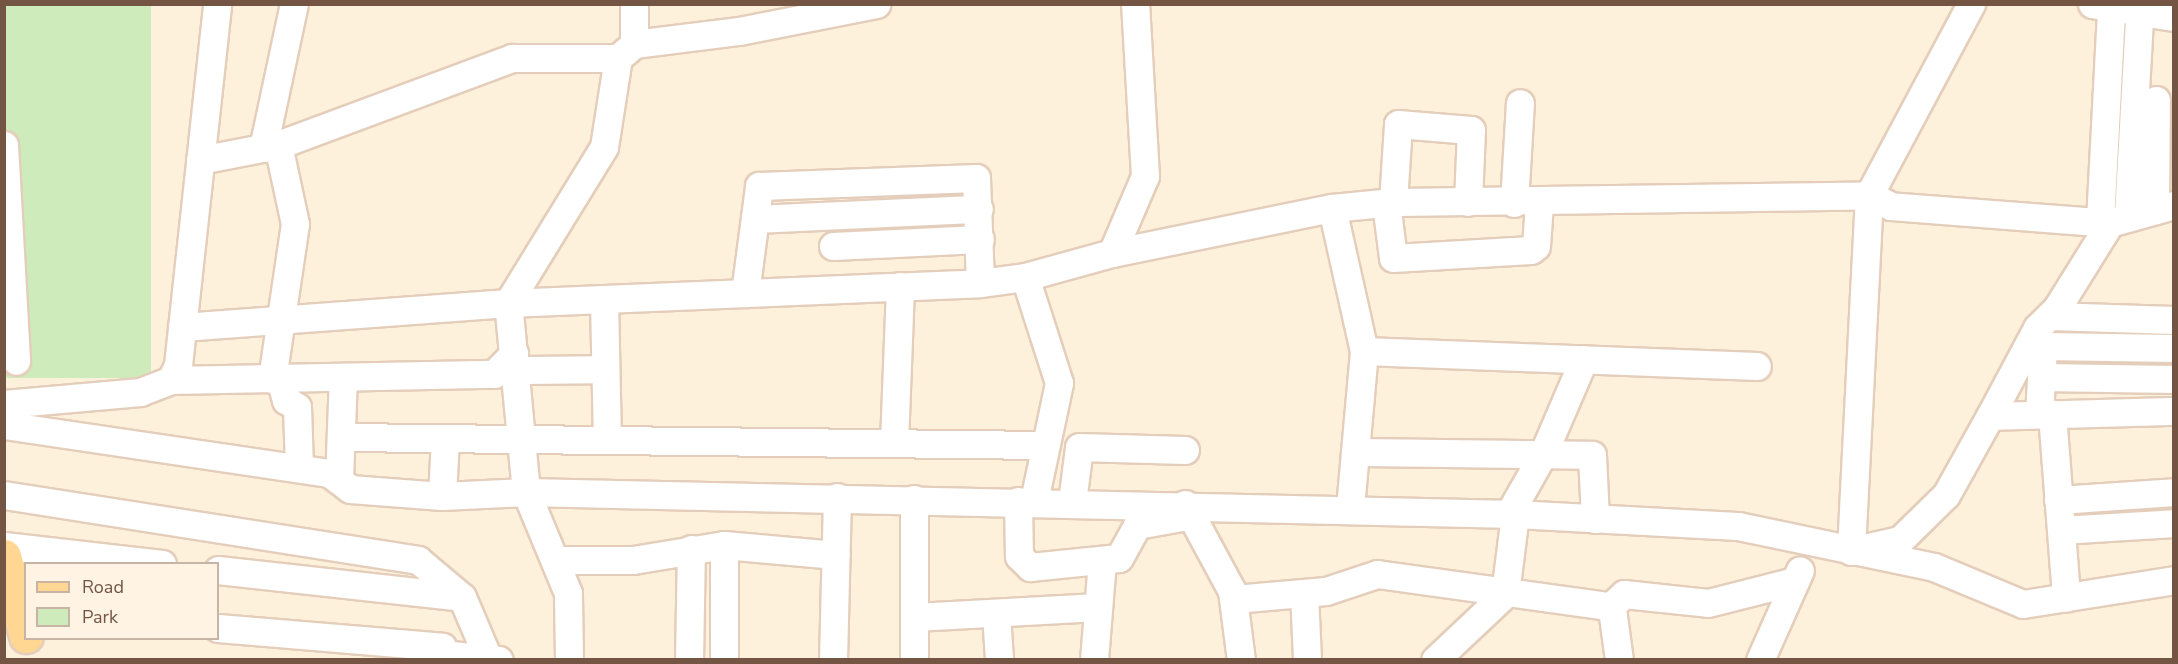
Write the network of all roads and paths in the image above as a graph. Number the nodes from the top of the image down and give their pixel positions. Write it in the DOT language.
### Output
graph roads {
  1 [pos="217,4"];
  2 [pos="294,4"];
  3 [pos="634,4"];
  4 [pos="876,4"];
  5 [pos="1135,4"];
  6 [pos="1971,4"];
  7 [pos="2102,6"];
  8 [pos="2140,8"];
  9 [pos="2174,17"];
  10 [pos="626,51"];
  11 [pos="2156,100"];
  12 [pos="1520,103"];
  13 [pos="4,145"];
  14 [pos="271,147"];
  15 [pos="200,160"];
  16 [pos="831,184"];
  17 [pos="1869,195"];
  18 [pos="1389,202"];
  19 [pos="1468,202"];
  20 [pos="1527,203"];
  21 [pos="2164,207"];
  22 [pos="1332,208"];
  23 [pos="979,209"];
  24 [pos="832,216"];
  25 [pos="755,219"];
  26 [pos="2113,220"];
  27 [pos="980,239"];
  28 [pos="833,246"];
  29 [pos="1112,253"];
  30 [pos="1025,278"];
  31 [pos="980,283"];
  32 [pos="900,286"];
  33 [pos="833,289"];
  34 [pos="745,293"];
  35 [pos="604,299"];
  36 [pos="508,303"];
  37 [pos="2050,316"];
  38 [pos="279,320"];
  39 [pos="2174,320"];
  40 [pos="182,327"];
  41 [pos="2174,348"];
  42 [pos="1364,351"];
  43 [pos="1584,359"];
  44 [pos="16,362"];
  45 [pos="515,362"];
  46 [pos="1757,366"];
  47 [pos="605,369"];
  48 [pos="343,377"];
  49 [pos="2041,377"];
  50 [pos="276,379"];
  51 [pos="2174,379"];
  52 [pos="171,380"];
  53 [pos="4,404"];
  54 [pos="2174,411"];
  55 [pos="2045,414"];
  56 [pos="1990,416"];
  57 [pos="4,425"];
  58 [pos="342,437"];
  59 [pos="520,438"];
  60 [pos="445,439"];
  61 [pos="607,439"];
  62 [pos="894,443"];
  63 [pos="1044,445"];
  64 [pos="1185,450"];
  65 [pos="1355,452"];
  66 [pos="1543,454"];
  67 [pos="299,468"];
  68 [pos="339,480"];
  69 [pos="526,492"];
  70 [pos="2174,492"];
  71 [pos="4,495"];
  72 [pos="442,496"];
  73 [pos="837,497"];
  74 [pos="914,499"];
  75 [pos="2058,500"];
  76 [pos="1026,501"];
  77 [pos="1072,502"];
  78 [pos="1350,507"];
  79 [pos="1188,510"];
  80 [pos="1512,514"];
  81 [pos="1595,519"];
  82 [pos="2174,523"];
  83 [pos="2061,530"];
  84 [pos="724,545"];
  85 [pos="1810,545"];
  86 [pos="4,546"];
  87 [pos="691,549"];
  88 [pos="1851,551"];
  89 [pos="836,555"];
  90 [pos="4,556"];
  91 [pos="555,560"];
  92 [pos="1102,560"];
  93 [pos="144,562"];
  94 [pos="219,570"];
  95 [pos="2174,580"];
  96 [pos="1795,581"];
  97 [pos="1304,593"];
  98 [pos="1505,594"];
  99 [pos="462,597"];
  100 [pos="2066,597"];
  101 [pos="1234,598"];
  102 [pos="1098,607"];
  103 [pos="1610,607"];
  104 [pos="996,613"];
  105 [pos="915,617"];
  106 [pos="20,622"];
  107 [pos="219,628"];
  108 [pos="25,640"];
  109 [pos="1443,657"];
  110 [pos="494,659"];
  111 [pos="31,660"];
  112 [pos="568,660"];
  113 [pos="689,660"];
  114 [pos="724,660"];
  115 [pos="833,660"];
  116 [pos="914,660"];
  117 [pos="999,660"];
  118 [pos="1094,660"];
  119 [pos="1241,660"];
  120 [pos="1307,660"];
  121 [pos="1619,660"];
  122 [pos="1760,660"];
  1 -- 15 [label="street"];
  2 -- 14 [label="street"];
  3 -- 10 [label="street"];
  4 -- 10 [label="street"];
  5 -- 29 [label="street"];
  6 -- 17 [label="street"];
  7 -- 8 [label="street"];
  7 -- 26 [label="street"];
  8 -- 9 [label="street"];
  8 -- 26 [label="street"];
  10 -- 14 [label="street"];
  10 -- 36 [label="street"];
  11 -- 21 [label="street"];
  12 -- 20 [label="street"];
  13 -- 44 [label="street"];
  14 -- 15 [label="street"];
  14 -- 38 [label="street"];
  15 -- 40 [label="street"];
  16 -- 23 [label="street"];
  16 -- 24 [label="street"];
  16 -- 25 [label="street"];
  17 -- 20 [label="street"];
  17 -- 26 [label="street"];
  17 -- 88 [label="street"];
  18 -- 19 [label="street"];
  18 -- 19 [label="street"];
  18 -- 20 [label="street"];
  18 -- 22 [label="street"];
  19 -- 20 [label="street"];
  21 -- 26 [label="street"];
  22 -- 29 [label="street"];
  22 -- 42 [label="street"];
  23 -- 24 [label="street"];
  23 -- 27 [label="street"];
  24 -- 25 [label="street"];
  24 -- 28 [label="street"];
  25 -- 34 [label="street"];
  26 -- 37 [label="street"];
  27 -- 28 [label="street"];
  27 -- 31 [label="street"];
  28 -- 33 [label="street"];
  29 -- 30 [label="street"];
  30 -- 31 [label="street"];
  30 -- 63 [label="street"];
  31 -- 32 [label="street"];
  32 -- 33 [label="street"];
  32 -- 62 [label="street"];
  33 -- 34 [label="street"];
  34 -- 35 [label="street"];
  35 -- 36 [label="street"];
  35 -- 47 [label="street"];
  36 -- 38 [label="street"];
  36 -- 45 [label="street"];
  37 -- 39 [label="street"];
  37 -- 56 [label="street"];
  38 -- 40 [label="street"];
  38 -- 50 [label="street"];
  40 -- 52 [label="street"];
  41 -- 49 [label="street"];
  42 -- 43 [label="street"];
  42 -- 65 [label="street"];
  43 -- 46 [label="street"];
  43 -- 66 [label="street"];
  45 -- 47 [label="street"];
  45 -- 48 [label="street"];
  45 -- 59 [label="street"];
  47 -- 61 [label="street"];
  48 -- 50 [label="street"];
  48 -- 58 [label="street"];
  49 -- 51 [label="street"];
  49 -- 55 [label="street"];
  50 -- 52 [label="street"];
  50 -- 67 [label="street"];
  52 -- 53 [label="street"];
  54 -- 55 [label="street"];
  55 -- 56 [label="street"];
  55 -- 75 [label="street"];
  56 -- 88 [label="street"];
  57 -- 67 [label="street"];
  58 -- 60 [label="street"];
  58 -- 68 [label="street"];
  59 -- 60 [label="street"];
  59 -- 61 [label="street"];
  59 -- 69 [label="street"];
  60 -- 72 [label="street"];
  61 -- 62 [label="street"];
  62 -- 63 [label="street"];
  63 -- 76 [label="street"];
  64 -- 77 [label="street"];
  65 -- 66 [label="street"];
  65 -- 78 [label="street"];
  66 -- 80 [label="street"];
  66 -- 81 [label="street"];
  67 -- 68 [label="street"];
  68 -- 72 [label="street"];
  69 -- 72 [label="street"];
  69 -- 73 [label="street"];
  69 -- 91 [label="street"];
  70 -- 75 [label="street"];
  71 -- 99 [label="street"];
  73 -- 74 [label="street"];
  73 -- 89 [label="street"];
  74 -- 76 [label="street"];
  74 -- 105 [label="street"];
  75 -- 83 [label="street"];
  76 -- 77 [label="street"];
  76 -- 92 [label="street"];
  77 -- 79 [label="street"];
  78 -- 79 [label="street"];
  78 -- 80 [label="street"];
  79 -- 92 [label="street"];
  79 -- 101 [label="street"];
  80 -- 81 [label="street"];
  80 -- 98 [label="street"];
  81 -- 85 [label="street"];
  82 -- 83 [label="street"];
  83 -- 100 [label="street"];
  84 -- 87 [label="street"];
  84 -- 89 [label="street"];
  84 -- 114 [label="street"];
  85 -- 88 [label="street"];
  85 -- 96 [label="street"];
  86 -- 93 [label="street"];
  87 -- 91 [label="street"];
  87 -- 113 [label="street"];
  88 -- 100 [label="street"];
  89 -- 115 [label="street"];
  90 -- 106 [label="main road"];
  91 -- 112 [label="street"];
  92 -- 102 [label="street"];
  94 -- 99 [label="street"];
  95 -- 100 [label="street"];
  96 -- 103 [label="street"];
  96 -- 122 [label="street"];
  97 -- 98 [label="street"];
  97 -- 101 [label="street"];
  97 -- 120 [label="street"];
  98 -- 103 [label="street"];
  98 -- 109 [label="street"];
  99 -- 110 [label="street"];
  101 -- 119 [label="street"];
  102 -- 104 [label="street"];
  102 -- 118 [label="street"];
  103 -- 121 [label="street"];
  104 -- 105 [label="street"];
  104 -- 117 [label="street"];
  105 -- 116 [label="street"];
  107 -- 110 [label="street"];
  108 -- 111 [label="main road"];
}
